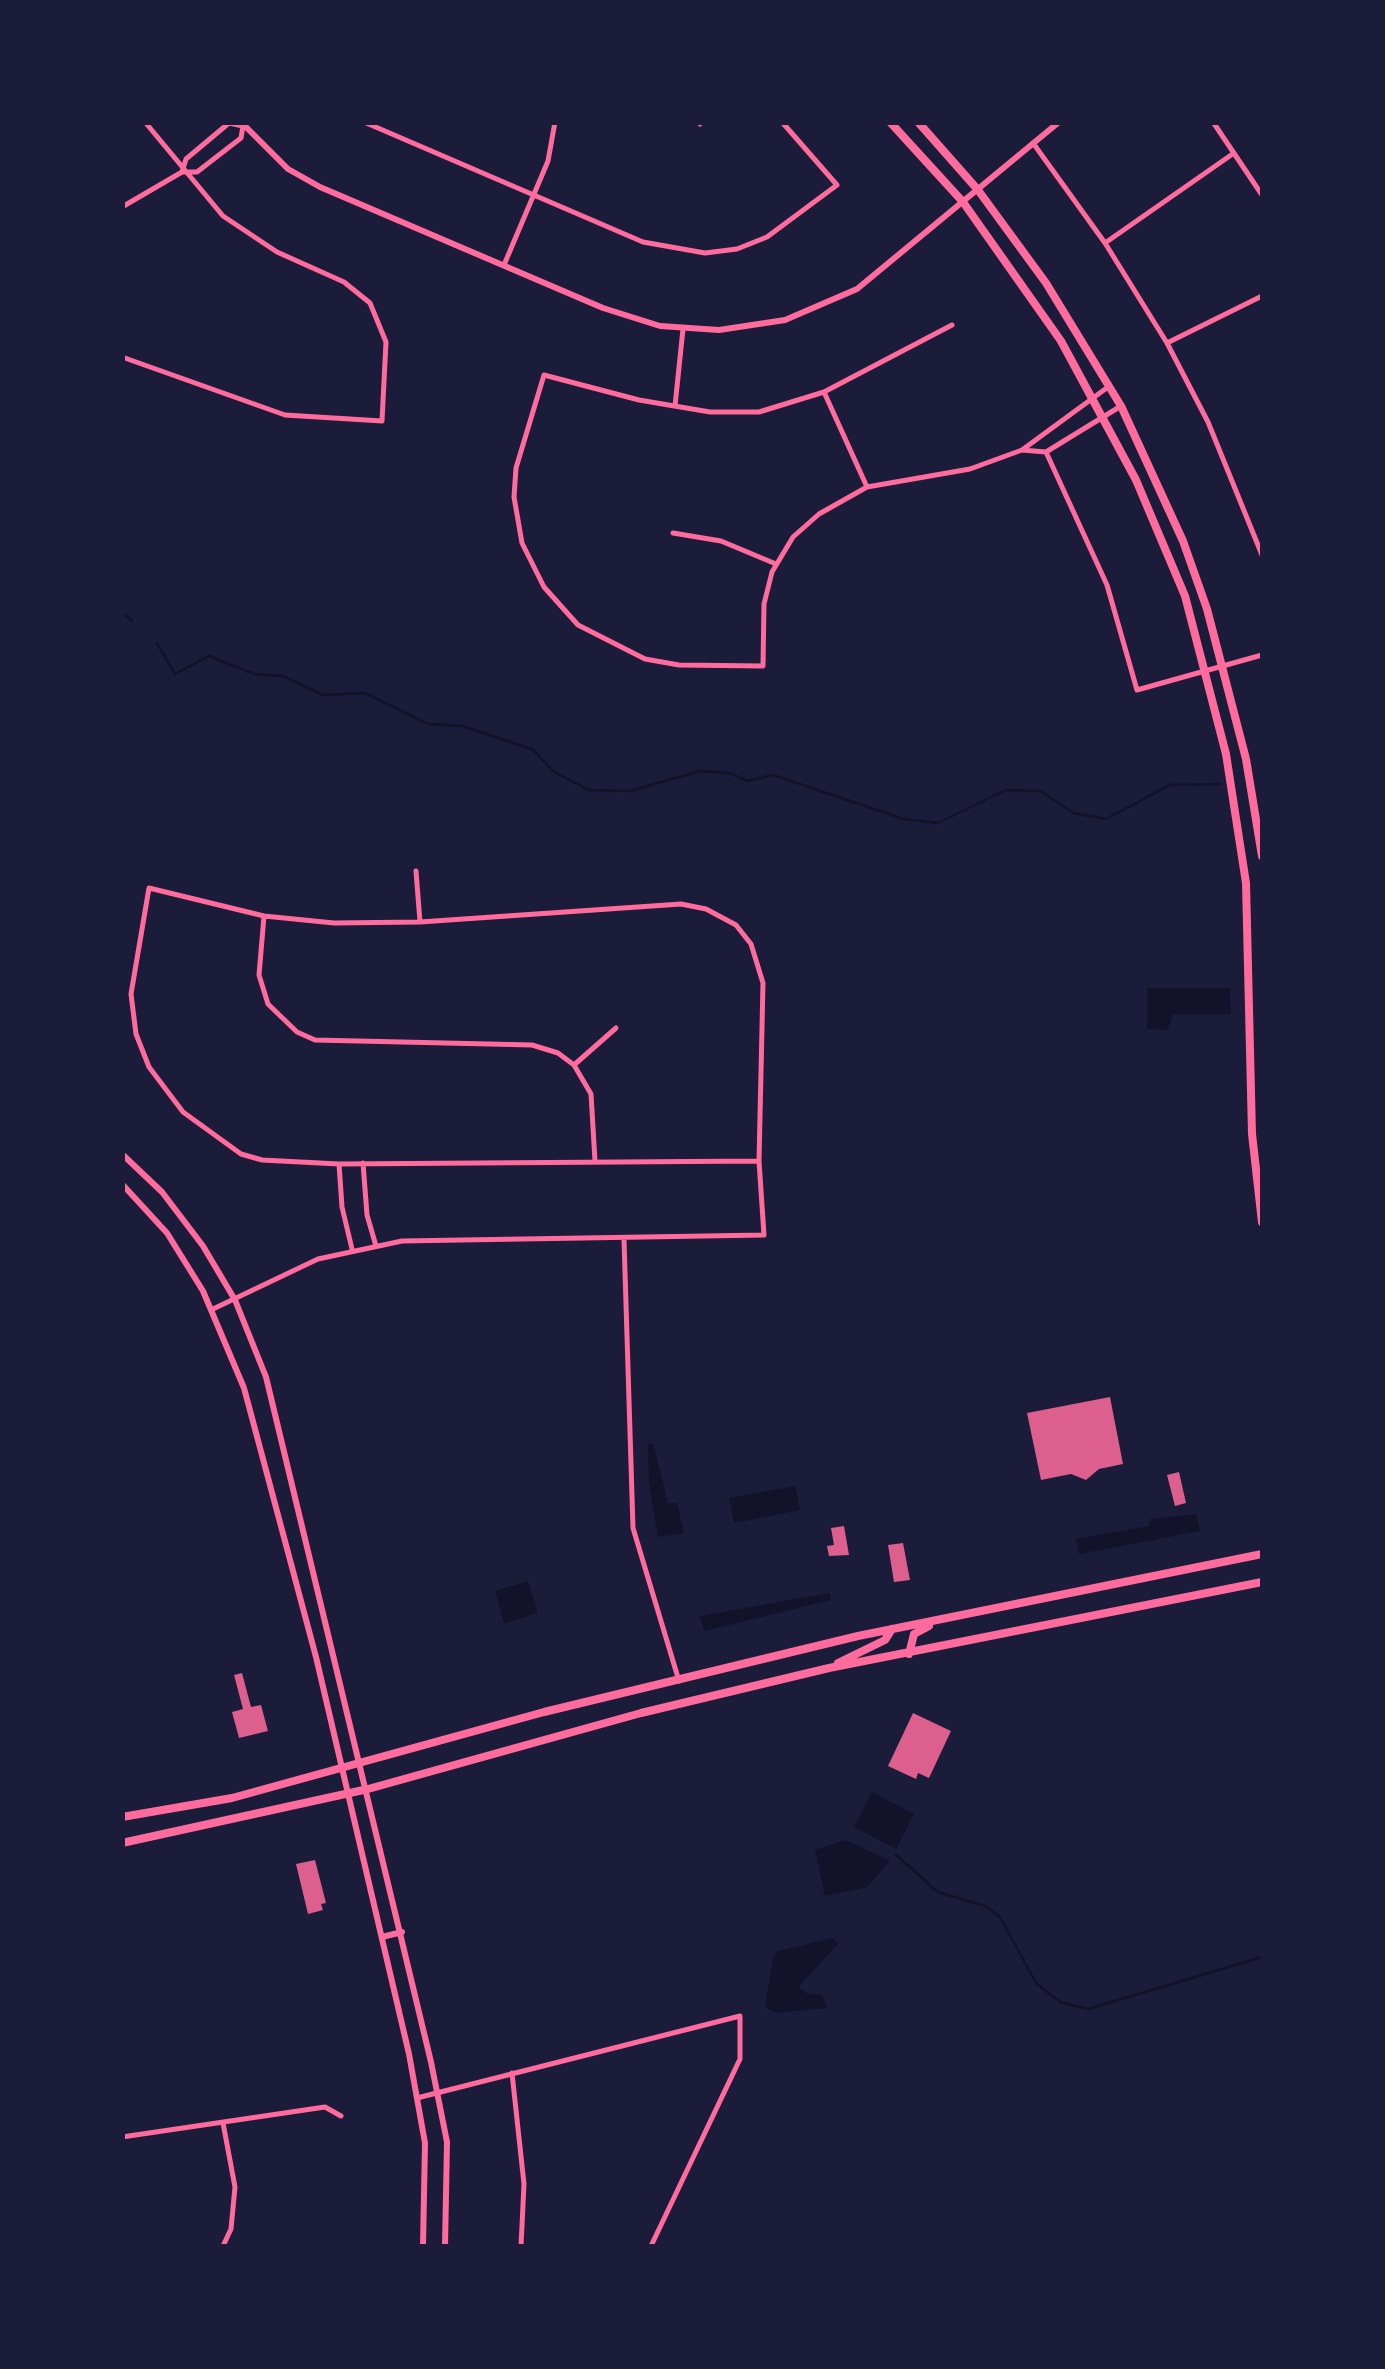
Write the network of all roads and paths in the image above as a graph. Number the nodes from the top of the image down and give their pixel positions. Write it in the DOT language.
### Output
graph roads {
  1 [pos="145,122"];
  2 [pos="364,122"];
  3 [pos="555,122"];
  4 [pos="782,122"];
  5 [pos="890,122"];
  6 [pos="918,122"];
  7 [pos="1058,122"];
  8 [pos="1213,122"];
  9 [pos="242,124"];
  10 [pos="1033,143"];
  11 [pos="1234,153"];
  12 [pos="182,172"];
  13 [pos="978,190"];
  14 [pos="1262,195"];
  15 [pos="535,196"];
  16 [pos="963,202"];
  17 [pos="122,207"];
  18 [pos="1105,244"];
  19 [pos="504,266"];
  20 [pos="1262,296"];
  21 [pos="952,325"];
  22 [pos="683,329"];
  23 [pos="1167,343"];
  24 [pos="122,358"];
  25 [pos="1110,386"];
  26 [pos="824,392"];
  27 [pos="1093,396"];
  28 [pos="674,406"];
  29 [pos="1122,406"];
  30 [pos="1104,416"];
  31 [pos="1022,450"];
  32 [pos="1046,452"];
  33 [pos="868,487"];
  34 [pos="673,533"];
  35 [pos="1262,555"];
  36 [pos="776,564"];
  37 [pos="1262,655"];
  38 [pos="1224,666"];
  39 [pos="1206,670"];
  40 [pos="1262,856"];
  41 [pos="416,870"];
  42 [pos="264,916"];
  43 [pos="420,922"];
  44 [pos="616,1028"];
  45 [pos="574,1065"];
  46 [pos="122,1154"];
  47 [pos="595,1160"];
  48 [pos="759,1161"];
  49 [pos="363,1163"];
  50 [pos="340,1164"];
  51 [pos="122,1184"];
  52 [pos="1262,1218"];
  53 [pos="624,1240"];
  54 [pos="376,1246"];
  55 [pos="352,1250"];
  56 [pos="235,1300"];
  57 [pos="213,1309"];
  58 [pos="1262,1554"];
  59 [pos="1262,1582"];
  60 [pos="937,1622"];
  61 [pos="892,1630"];
  62 [pos="909,1654"];
  63 [pos="829,1668"];
  64 [pos="679,1680"];
  65 [pos="362,1763"];
  66 [pos="343,1768"];
  67 [pos="368,1788"];
  68 [pos="347,1793"];
  69 [pos="122,1817"];
  70 [pos="122,1843"];
  71 [pos="402,1932"];
  72 [pos="382,1937"];
  73 [pos="512,2073"];
  74 [pos="437,2092"];
  75 [pos="417,2098"];
  76 [pos="341,2116"];
  77 [pos="223,2123"];
  78 [pos="122,2137"];
  79 [pos="223,2246"];
  80 [pos="423,2246"];
  81 [pos="445,2246"];
  82 [pos="520,2246"];
  83 [pos="651,2246"];
  1 -- 12 [label="street"];
  2 -- 15 [label="street"];
  3 -- 15 [label="street"];
  4 -- 15 [label="street"];
  5 -- 16 [label="main road"];
  6 -- 13 [label="main road"];
  7 -- 10 [label="street"];
  8 -- 11 [label="street"];
  9 -- 12 [label="street"];
  9 -- 12 [label="street"];
  9 -- 19 [label="street"];
  10 -- 13 [label="street"];
  10 -- 18 [label="street"];
  11 -- 14 [label="street"];
  11 -- 18 [label="street"];
  12 -- 17 [label="street"];
  12 -- 24 [label="street"];
  13 -- 16 [label="street"];
  13 -- 25 [label="main road"];
  15 -- 19 [label="street"];
  16 -- 22 [label="street"];
  16 -- 27 [label="main road"];
  18 -- 23 [label="street"];
  19 -- 22 [label="street"];
  20 -- 23 [label="street"];
  21 -- 26 [label="street"];
  22 -- 28 [label="street"];
  23 -- 35 [label="street"];
  25 -- 27 [label="street"];
  25 -- 29 [label="main road"];
  26 -- 28 [label="street"];
  26 -- 33 [label="street"];
  27 -- 30 [label="main road"];
  27 -- 31 [label="street"];
  28 -- 36 [label="street"];
  29 -- 30 [label="street"];
  29 -- 38 [label="main road"];
  30 -- 32 [label="street"];
  30 -- 39 [label="main road"];
  31 -- 32 [label="street"];
  31 -- 33 [label="street"];
  32 -- 39 [label="street"];
  33 -- 36 [label="street"];
  34 -- 36 [label="street"];
  37 -- 38 [label="street"];
  38 -- 39 [label="street"];
  38 -- 40 [label="main road"];
  39 -- 52 [label="main road"];
  41 -- 43 [label="street"];
  42 -- 43 [label="street"];
  42 -- 45 [label="street"];
  42 -- 50 [label="street"];
  43 -- 48 [label="street"];
  44 -- 45 [label="street"];
  45 -- 47 [label="street"];
  46 -- 56 [label="street"];
  47 -- 48 [label="street"];
  47 -- 49 [label="street"];
  48 -- 53 [label="street"];
  49 -- 50 [label="street"];
  49 -- 54 [label="street"];
  50 -- 55 [label="street"];
  51 -- 57 [label="street"];
  53 -- 54 [label="street"];
  53 -- 64 [label="street"];
  54 -- 55 [label="street"];
  55 -- 56 [label="street"];
  56 -- 57 [label="street"];
  56 -- 65 [label="street"];
  57 -- 66 [label="street"];
  58 -- 60 [label="main road"];
  59 -- 62 [label="main road"];
  60 -- 61 [label="main road"];
  60 -- 62 [label="main road"];
  61 -- 63 [label="main road"];
  61 -- 64 [label="main road"];
  62 -- 63 [label="main road"];
  63 -- 67 [label="main road"];
  64 -- 65 [label="main road"];
  65 -- 66 [label="main road"];
  65 -- 67 [label="street"];
  66 -- 68 [label="street"];
  66 -- 69 [label="main road"];
  67 -- 68 [label="main road"];
  67 -- 71 [label="street"];
  68 -- 70 [label="main road"];
  68 -- 72 [label="street"];
  71 -- 72 [label="street"];
  71 -- 74 [label="street"];
  72 -- 75 [label="street"];
  73 -- 74 [label="street"];
  73 -- 82 [label="street"];
  73 -- 83 [label="street"];
  74 -- 75 [label="street"];
  74 -- 81 [label="street"];
  75 -- 80 [label="street"];
  76 -- 77 [label="street"];
  77 -- 78 [label="street"];
  77 -- 79 [label="street"];
}
